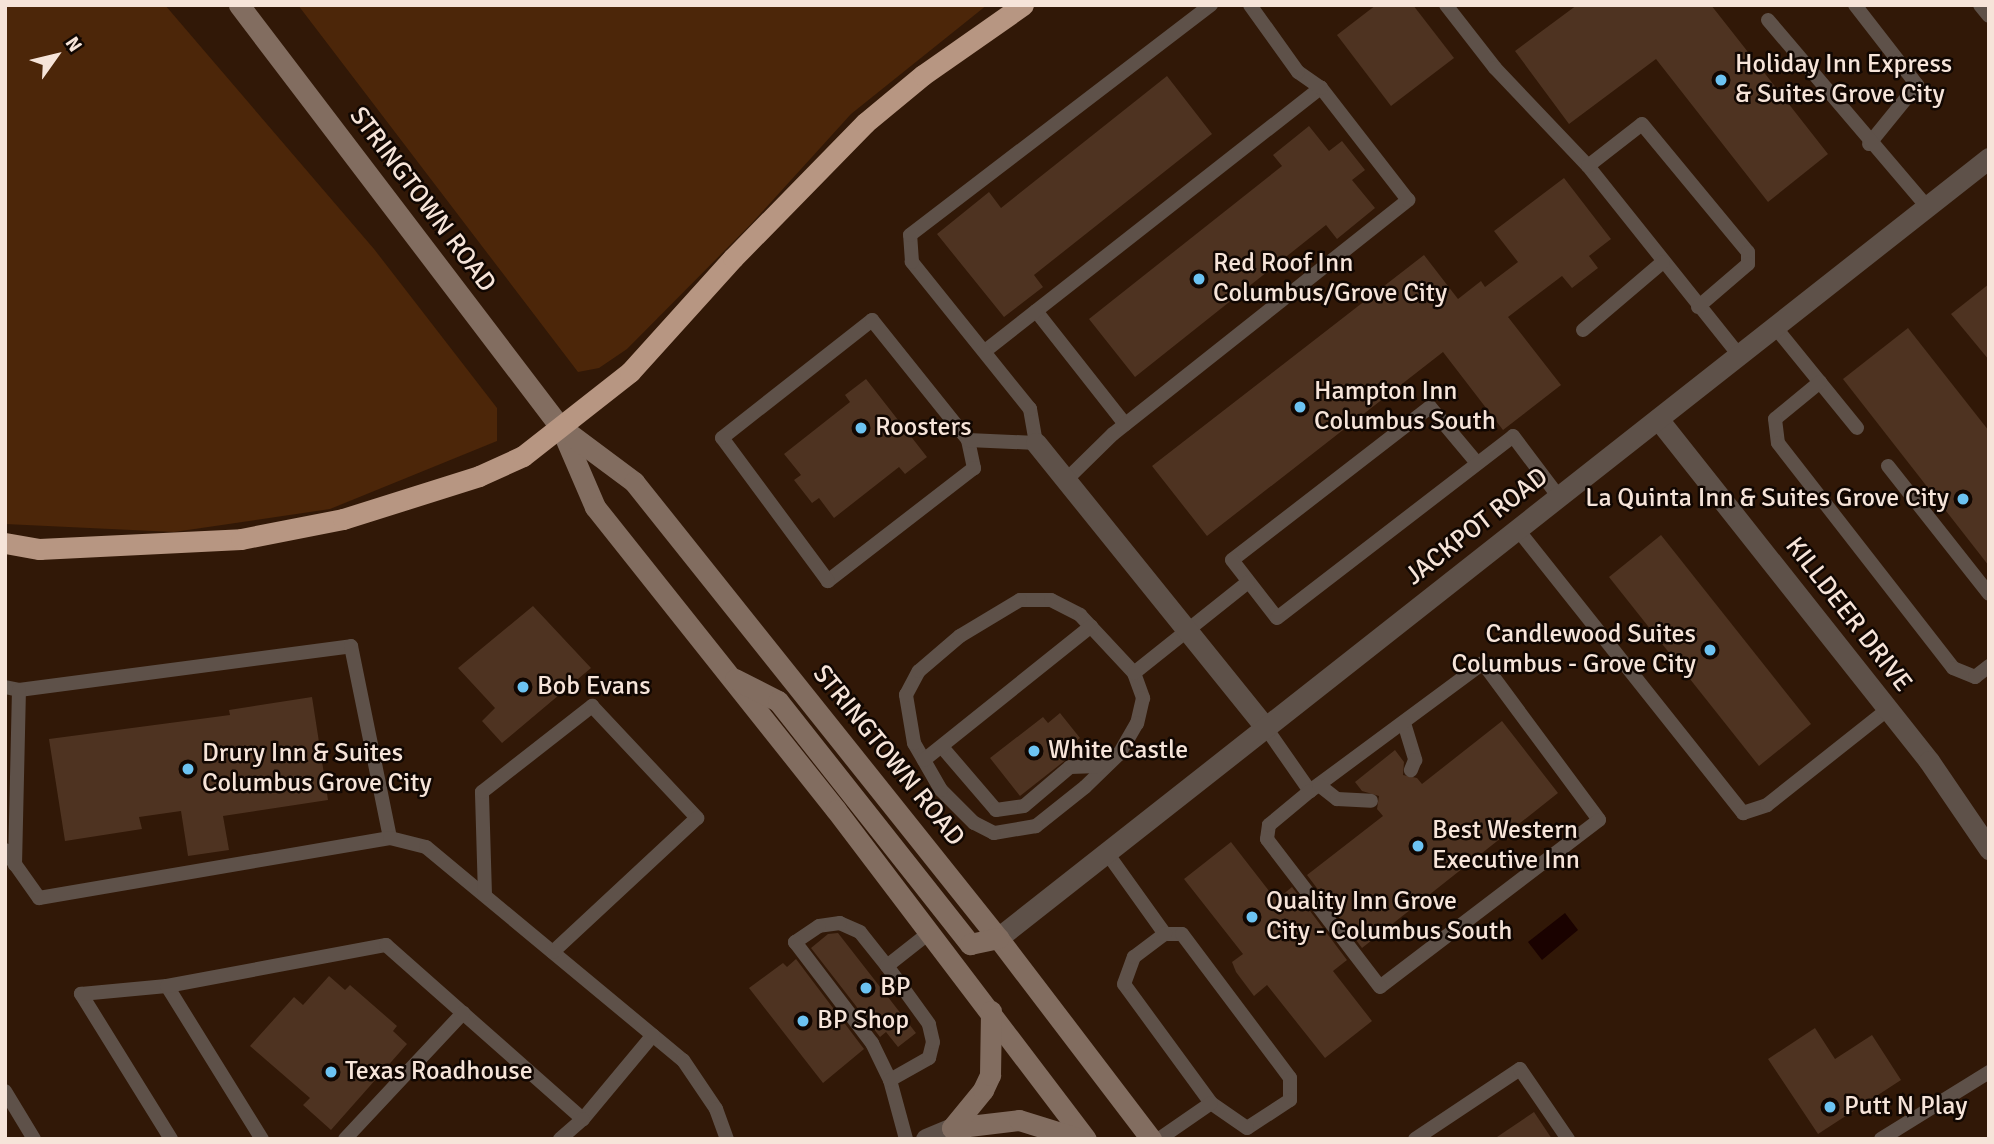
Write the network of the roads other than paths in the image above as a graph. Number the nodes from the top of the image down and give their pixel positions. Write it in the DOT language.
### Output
graph roads {
  1 [pos="1023,5"];
  2 [pos="1211,5"];
  3 [pos="1250,5"];
  4 [pos="1446,5"];
  5 [pos="1855,5"];
  6 [pos="1980,5"];
  7 [pos="243,11"];
  8 [pos="1989,16"];
  9 [pos="1768,20"];
  10 [pos="1321,88"];
  11 [pos="1869,144"];
  12 [pos="1989,158"];
  13 [pos="1588,166"];
  14 [pos="1927,207"];
  15 [pos="1663,262"];
  16 [pos="1698,307"];
  17 [pos="1036,311"];
  18 [pos="1775,327"];
  19 [pos="1583,330"];
  20 [pos="985,351"];
  21 [pos="1739,355"];
  22 [pos="1820,382"];
  23 [pos="1658,419"];
  24 [pos="1125,424"];
  25 [pos="561,428"];
  26 [pos="1857,428"];
  27 [pos="968,440"];
  28 [pos="1036,443"];
  29 [pos="1477,463"];
  30 [pos="1888,466"];
  31 [pos="1066,480"];
  32 [pos="1559,497"];
  33 [pos="1518,530"];
  34 [pos="5,543"];
  35 [pos="1248,582"];
  36 [pos="1989,594"];
  37 [pos="1091,626"];
  38 [pos="1187,630"];
  39 [pos="1989,666"];
  40 [pos="1134,673"];
  41 [pos="729,676"];
  42 [pos="12,689"];
  43 [pos="1887,710"];
  44 [pos="1404,723"];
  45 [pos="1266,728"];
  46 [pos="942,747"];
  47 [pos="924,760"];
  48 [pos="1106,766"];
  49 [pos="1411,770"];
  50 [pos="1315,788"];
  51 [pos="1371,802"];
  52 [pos="390,838"];
  53 [pos="1989,849"];
  54 [pos="5,850"];
  55 [pos="1107,853"];
  56 [pos="15,864"];
  57 [pos="485,895"];
  58 [pos="930,932"];
  59 [pos="1165,934"];
  60 [pos="998,938"];
  61 [pos="553,952"];
  62 [pos="887,966"];
  63 [pos="167,986"];
  64 [pos="990,1011"];
  65 [pos="464,1013"];
  66 [pos="653,1035"];
  67 [pos="1989,1072"];
  68 [pos="890,1080"];
  69 [pos="5,1091"];
  70 [pos="1211,1103"];
  71 [pos="583,1119"];
  72 [pos="952,1128"];
  73 [pos="34,1139"];
  74 [pos="171,1139"];
  75 [pos="262,1139"];
  76 [pos="345,1139"];
  77 [pos="560,1139"];
  78 [pos="727,1139"];
  79 [pos="905,1139"];
  80 [pos="926,1139"];
  81 [pos="1080,1139"];
  82 [pos="1086,1139"];
  83 [pos="1151,1139"];
  84 [pos="1159,1139"];
  85 [pos="1415,1139"];
  86 [pos="1569,1139"];
  87 [pos="1881,1139"];
  1 -- 25 [label="highway"];
  2 -- 20 [label="lane"];
  3 -- 10 [label="lane"];
  4 -- 13 [label="lane"];
  5 -- 11 [label="lane"];
  6 -- 8 [label="lane"];
  7 -- 25 [label="main road, STRINGTOWN ROAD"];
  9 -- 11 [label="lane"];
  10 -- 17 [label="lane"];
  10 -- 24 [label="lane"];
  11 -- 14 [label="lane"];
  12 -- 14 [label="street, JACKPOT ROAD"];
  13 -- 15 [label="lane"];
  13 -- 16 [label="lane"];
  14 -- 18 [label="street, JACKPOT ROAD"];
  15 -- 16 [label="lane"];
  15 -- 19 [label="lane"];
  16 -- 21 [label="lane"];
  17 -- 20 [label="lane"];
  17 -- 24 [label="lane"];
  18 -- 21 [label="street, JACKPOT ROAD"];
  18 -- 22 [label="lane"];
  20 -- 28 [label="lane"];
  21 -- 23 [label="street, JACKPOT ROAD"];
  22 -- 26 [label="lane"];
  22 -- 39 [label="lane"];
  23 -- 32 [label="street, JACKPOT ROAD"];
  23 -- 43 [label="street, KILLDEER DRIVE"];
  24 -- 31 [label="lane"];
  25 -- 34 [label="highway"];
  25 -- 41 [label="main road, STRINGTOWN ROAD"];
  25 -- 60 [label="main road, STRINGTOWN ROAD"];
  27 -- 27 [label="lane"];
  27 -- 28 [label="lane"];
  28 -- 31 [label="street"];
  29 -- 32 [label="lane"];
  29 -- 35 [label="lane"];
  29 -- 35 [label="lane"];
  30 -- 36 [label="lane"];
  31 -- 38 [label="street"];
  32 -- 33 [label="street, JACKPOT ROAD"];
  33 -- 43 [label="lane"];
  33 -- 45 [label="street, JACKPOT ROAD"];
  35 -- 38 [label="lane"];
  37 -- 40 [label="lane"];
  37 -- 46 [label="lane"];
  37 -- 47 [label="lane"];
  38 -- 40 [label="lane"];
  38 -- 45 [label="street"];
  40 -- 48 [label="lane"];
  41 -- 58 [label="main road, STRINGTOWN ROAD"];
  41 -- 60 [label="main road"];
  42 -- 52 [label="lane"];
  42 -- 56 [label="lane"];
  43 -- 53 [label="street, KILLDEER DRIVE"];
  44 -- 49 [label="lane"];
  44 -- 50 [label="lane"];
  44 -- 50 [label="lane"];
  45 -- 50 [label="lane"];
  45 -- 55 [label="street, JACKPOT ROAD"];
  46 -- 47 [label="lane"];
  46 -- 48 [label="lane"];
  47 -- 48 [label="lane"];
  50 -- 51 [label="lane"];
  52 -- 56 [label="lane"];
  52 -- 57 [label="lane"];
  54 -- 56 [label="lane"];
  55 -- 59 [label="lane"];
  55 -- 60 [label="street, JACKPOT ROAD"];
  57 -- 61 [label="lane"];
  57 -- 61 [label="lane"];
  58 -- 62 [label="lane"];
  58 -- 64 [label="main road, STRINGTOWN ROAD"];
  59 -- 70 [label="lane"];
  59 -- 70 [label="lane"];
  60 -- 83 [label="main road, STRINGTOWN ROAD"];
  61 -- 66 [label="lane"];
  62 -- 68 [label="lane"];
  62 -- 68 [label="lane"];
  63 -- 65 [label="lane"];
  63 -- 74 [label="lane"];
  63 -- 75 [label="lane"];
  64 -- 72 [label="main road"];
  64 -- 82 [label="main road, STRINGTOWN ROAD"];
  65 -- 71 [label="lane"];
  65 -- 76 [label="lane"];
  66 -- 71 [label="lane"];
  66 -- 78 [label="lane"];
  67 -- 87 [label="lane"];
  68 -- 79 [label="lane"];
  69 -- 73 [label="lane"];
  70 -- 84 [label="lane"];
  71 -- 77 [label="lane"];
  72 -- 80 [label="street"];
  72 -- 81 [label="main road"];
  85 -- 86 [label="lane"];
}
